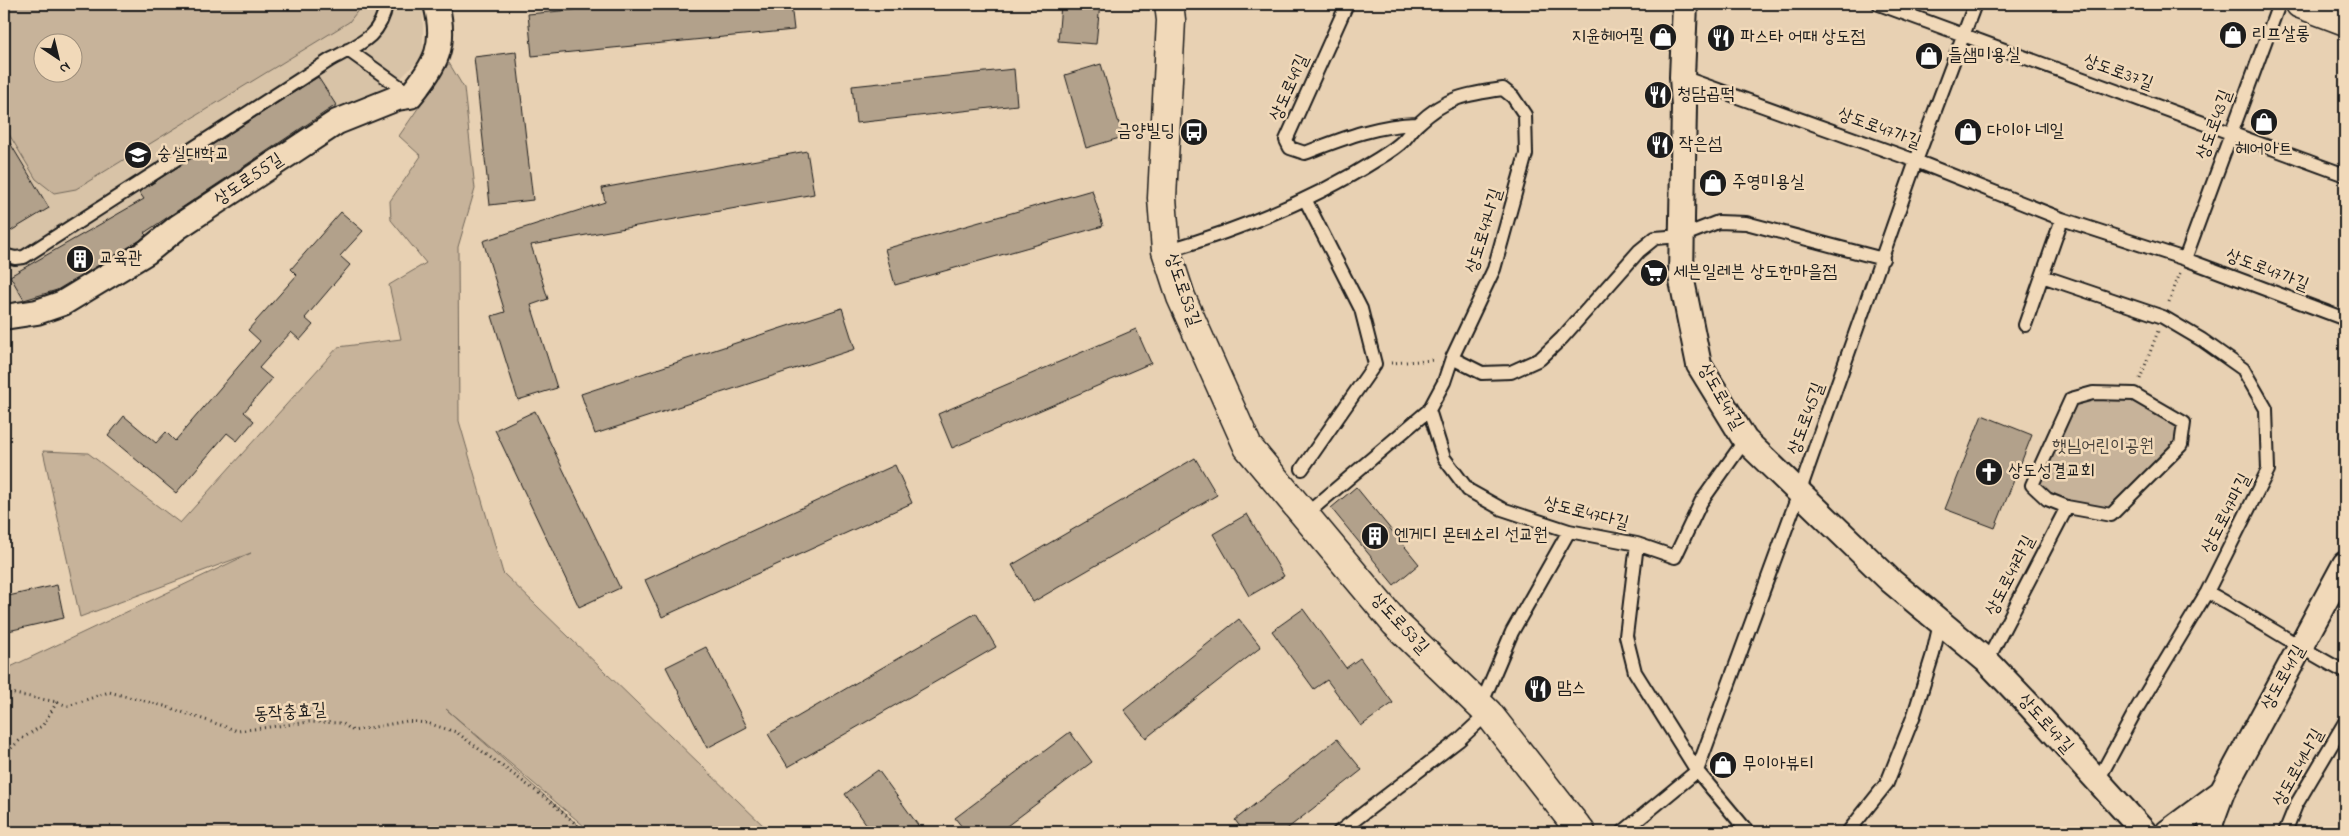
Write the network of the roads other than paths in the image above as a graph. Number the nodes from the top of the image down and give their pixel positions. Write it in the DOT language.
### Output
graph roads {
  1 [pos="386,4"];
  2 [pos="436,4"];
  3 [pos="1169,4"];
  4 [pos="1347,4"];
  5 [pos="1685,4"];
  6 [pos="1879,4"];
  7 [pos="1975,4"];
  8 [pos="2279,4"];
  9 [pos="2300,4"];
  10 [pos="2345,21"];
  11 [pos="1963,35"];
  12 [pos="348,50"];
  13 [pos="1682,77"];
  14 [pos="412,95"];
  15 [pos="1417,124"];
  16 [pos="2231,133"];
  17 [pos="1916,161"];
  18 [pos="2345,175"];
  19 [pos="1305,199"];
  20 [pos="2062,219"];
  21 [pos="1682,236"];
  22 [pos="1166,251"];
  23 [pos="4,255"];
  24 [pos="1882,259"];
  25 [pos="2185,259"];
  26 [pos="2042,276"];
  27 [pos="4,317"];
  28 [pos="2345,319"];
  29 [pos="2025,325"];
  30 [pos="1452,358"];
  31 [pos="1429,410"];
  32 [pos="1745,440"];
  33 [pos="1302,468"];
  34 [pos="1799,493"];
  35 [pos="2067,507"];
  36 [pos="1304,516"];
  37 [pos="1569,531"];
  38 [pos="1637,544"];
  39 [pos="2345,564"];
  40 [pos="2207,592"];
  41 [pos="1940,623"];
  42 [pos="2300,648"];
  43 [pos="1987,661"];
  44 [pos="2345,672"];
  45 [pos="1484,709"];
  46 [pos="2345,722"];
  47 [pos="1697,771"];
  48 [pos="2097,782"];
  49 [pos="2222,792"];
  50 [pos="1339,832"];
  51 [pos="1581,832"];
  52 [pos="1623,832"];
  53 [pos="1748,832"];
  54 [pos="1848,832"];
  55 [pos="2144,832"];
  56 [pos="2168,832"];
  57 [pos="2211,832"];
  58 [pos="2284,832"];
  1 -- 12 [label="lane"];
  2 -- 14 [label="street"];
  3 -- 22 [label="street, 상도로53길"];
  4 -- 15 [label="lane, 상도로49길"];
  5 -- 13 [label="street, 상도로47길"];
  6 -- 11 [label="lane, 상도로37길"];
  7 -- 11 [label="lane, 상도로45길"];
  8 -- 16 [label="lane, 상도로43길"];
  9 -- 10 [label="street"];
  11 -- 16 [label="lane, 상도로37길"];
  11 -- 17 [label="lane, 상도로45길"];
  12 -- 14 [label="lane"];
  12 -- 23 [label="lane"];
  13 -- 17 [label="lane, 상도로47가길"];
  13 -- 21 [label="street, 상도로47길"];
  14 -- 27 [label="street, 상도로55길"];
  15 -- 19 [label="lane, 상도로47나길"];
  15 -- 30 [label="lane, 상도로47나길"];
  16 -- 18 [label="lane, 상도로37길"];
  16 -- 25 [label="lane, 상도로43길"];
  17 -- 20 [label="lane, 상도로47가길"];
  17 -- 24 [label="lane, 상도로45길"];
  19 -- 22 [label="lane, 상도로47나길"];
  19 -- 33 [label="lane"];
  20 -- 25 [label="lane, 상도로47가길"];
  20 -- 26 [label="lane"];
  21 -- 24 [label="lane"];
  21 -- 30 [label="lane"];
  21 -- 32 [label="street, 상도로47길"];
  22 -- 36 [label="street, 상도로53길"];
  24 -- 34 [label="lane, 상도로45길"];
  25 -- 28 [label="lane, 상도로47가길"];
  26 -- 29 [label="lane"];
  26 -- 40 [label="lane, 상도로47마길"];
  30 -- 31 [label="lane"];
  31 -- 36 [label="lane"];
  31 -- 37 [label="lane, 상도로47다길"];
  32 -- 34 [label="street, 상도로47길"];
  32 -- 38 [label="lane, 상도로47길"];
  34 -- 41 [label="street, 상도로47길"];
  34 -- 47 [label="lane, 상도로45길"];
  35 -- 35 [label="lane"];
  35 -- 43 [label="lane, 상도로47라길"];
  36 -- 45 [label="street, 상도로53길"];
  37 -- 38 [label="lane, 상도로47다길"];
  37 -- 45 [label="lane"];
  38 -- 47 [label="lane, 상도로47다길"];
  39 -- 42 [label="street, 상도로41길"];
  40 -- 42 [label="lane"];
  40 -- 48 [label="lane, 상도로47마길"];
  41 -- 43 [label="street, 상도로47길"];
  41 -- 54 [label="lane"];
  42 -- 44 [label="lane"];
  42 -- 49 [label="street, 상도로41길"];
  43 -- 48 [label="street, 상도로47길"];
  45 -- 50 [label="lane"];
  45 -- 51 [label="street, 상도로53길"];
  46 -- 58 [label="lane, 상도로41나길"];
  47 -- 52 [label="lane"];
  47 -- 53 [label="lane"];
  48 -- 55 [label="street, 상도로47길"];
  49 -- 56 [label="street, 상도로41길"];
  49 -- 57 [label="street, 상도로41길"];
}
